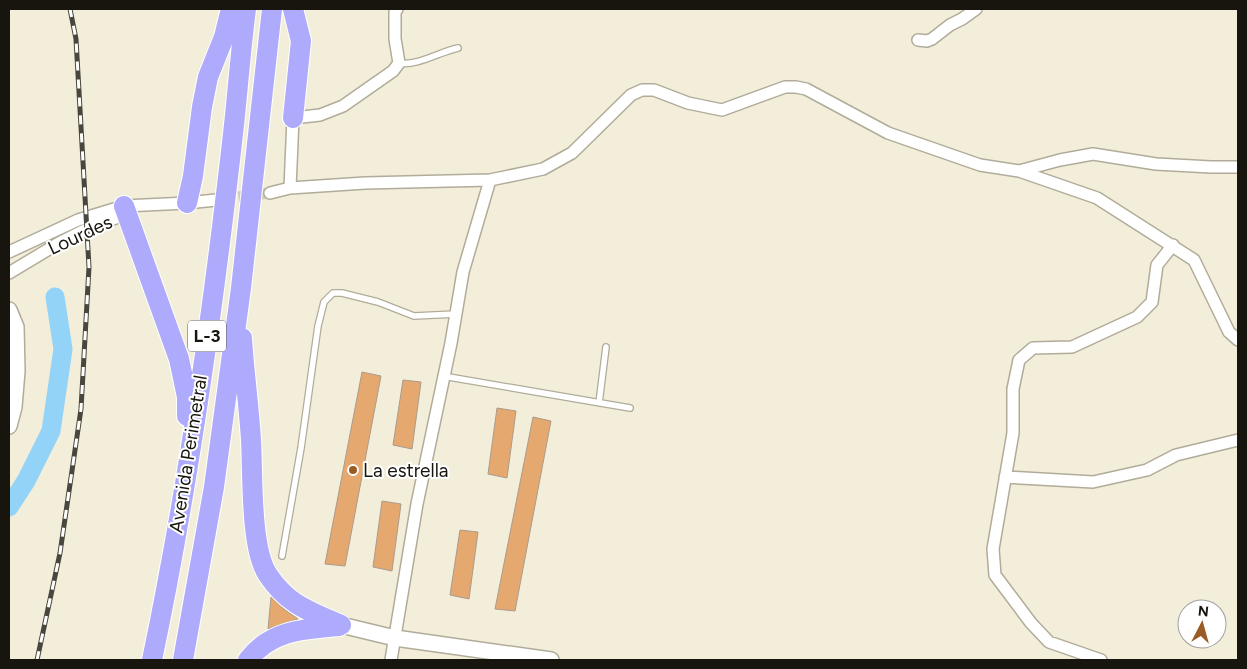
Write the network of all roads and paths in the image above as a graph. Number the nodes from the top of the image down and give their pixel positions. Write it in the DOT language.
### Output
graph roads {
  1 [pos="231,9"];
  2 [pos="246,9"];
  3 [pos="396,9"];
  4 [pos="976,9"];
  5 [pos="294,12"];
  6 [pos="271,15"];
  7 [pos="918,40"];
  8 [pos="458,48"];
  9 [pos="399,63"];
  10 [pos="293,118"];
  11 [pos="1238,167"];
  12 [pos="1019,171"];
  13 [pos="490,180"];
  14 [pos="290,188"];
  15 [pos="270,193"];
  16 [pos="216,200"];
  17 [pos="187,203"];
  18 [pos="126,210"];
  19 [pos="1173,245"];
  20 [pos="9,252"];
  21 [pos="9,273"];
  22 [pos="241,288"];
  23 [pos="9,310"];
  24 [pos="456,314"];
  25 [pos="1238,340"];
  26 [pos="606,347"];
  27 [pos="444,376"];
  28 [pos="599,403"];
  29 [pos="630,408"];
  30 [pos="9,426"];
  31 [pos="1238,440"];
  32 [pos="1005,477"];
  33 [pos="186,481"];
  34 [pos="282,556"];
  35 [pos="341,625"];
  36 [pos="395,638"];
  37 [pos="152,660"];
  38 [pos="183,660"];
  39 [pos="248,660"];
  40 [pos="391,660"];
  41 [pos="551,660"];
  42 [pos="1101,660"];
  1 -- 17 [label="highway"];
  2 -- 33 [label="highway, Avenida Perimetral / L-3"];
  3 -- 9 [label="street"];
  4 -- 7 [label="street"];
  5 -- 6 [label="highway"];
  5 -- 10 [label="highway"];
  6 -- 22 [label="highway, Avenida Perimetral / L-3"];
  8 -- 9 [label="lane"];
  9 -- 10 [label="street"];
  10 -- 14 [label="street"];
  11 -- 12 [label="street"];
  12 -- 13 [label="street"];
  12 -- 19 [label="street"];
  13 -- 14 [label="street"];
  13 -- 24 [label="street"];
  14 -- 15 [label="street"];
  16 -- 17 [label="street"];
  17 -- 18 [label="street"];
  18 -- 20 [label="street"];
  18 -- 21 [label="street, Lourdes"];
  18 -- 33 [label="highway"];
  19 -- 25 [label="street"];
  19 -- 32 [label="street"];
  22 -- 35 [label="highway"];
  22 -- 38 [label="highway, Avenida Perimetral / L-3"];
  23 -- 30 [label="street"];
  24 -- 27 [label="street"];
  24 -- 34 [label="lane"];
  26 -- 28 [label="lane"];
  27 -- 28 [label="lane"];
  27 -- 36 [label="street"];
  28 -- 29 [label="lane"];
  31 -- 32 [label="street"];
  32 -- 42 [label="street"];
  33 -- 37 [label="highway, Avenida Perimetral / L-3"];
  35 -- 36 [label="street"];
  35 -- 39 [label="highway"];
  36 -- 40 [label="street"];
  36 -- 41 [label="street"];
}
